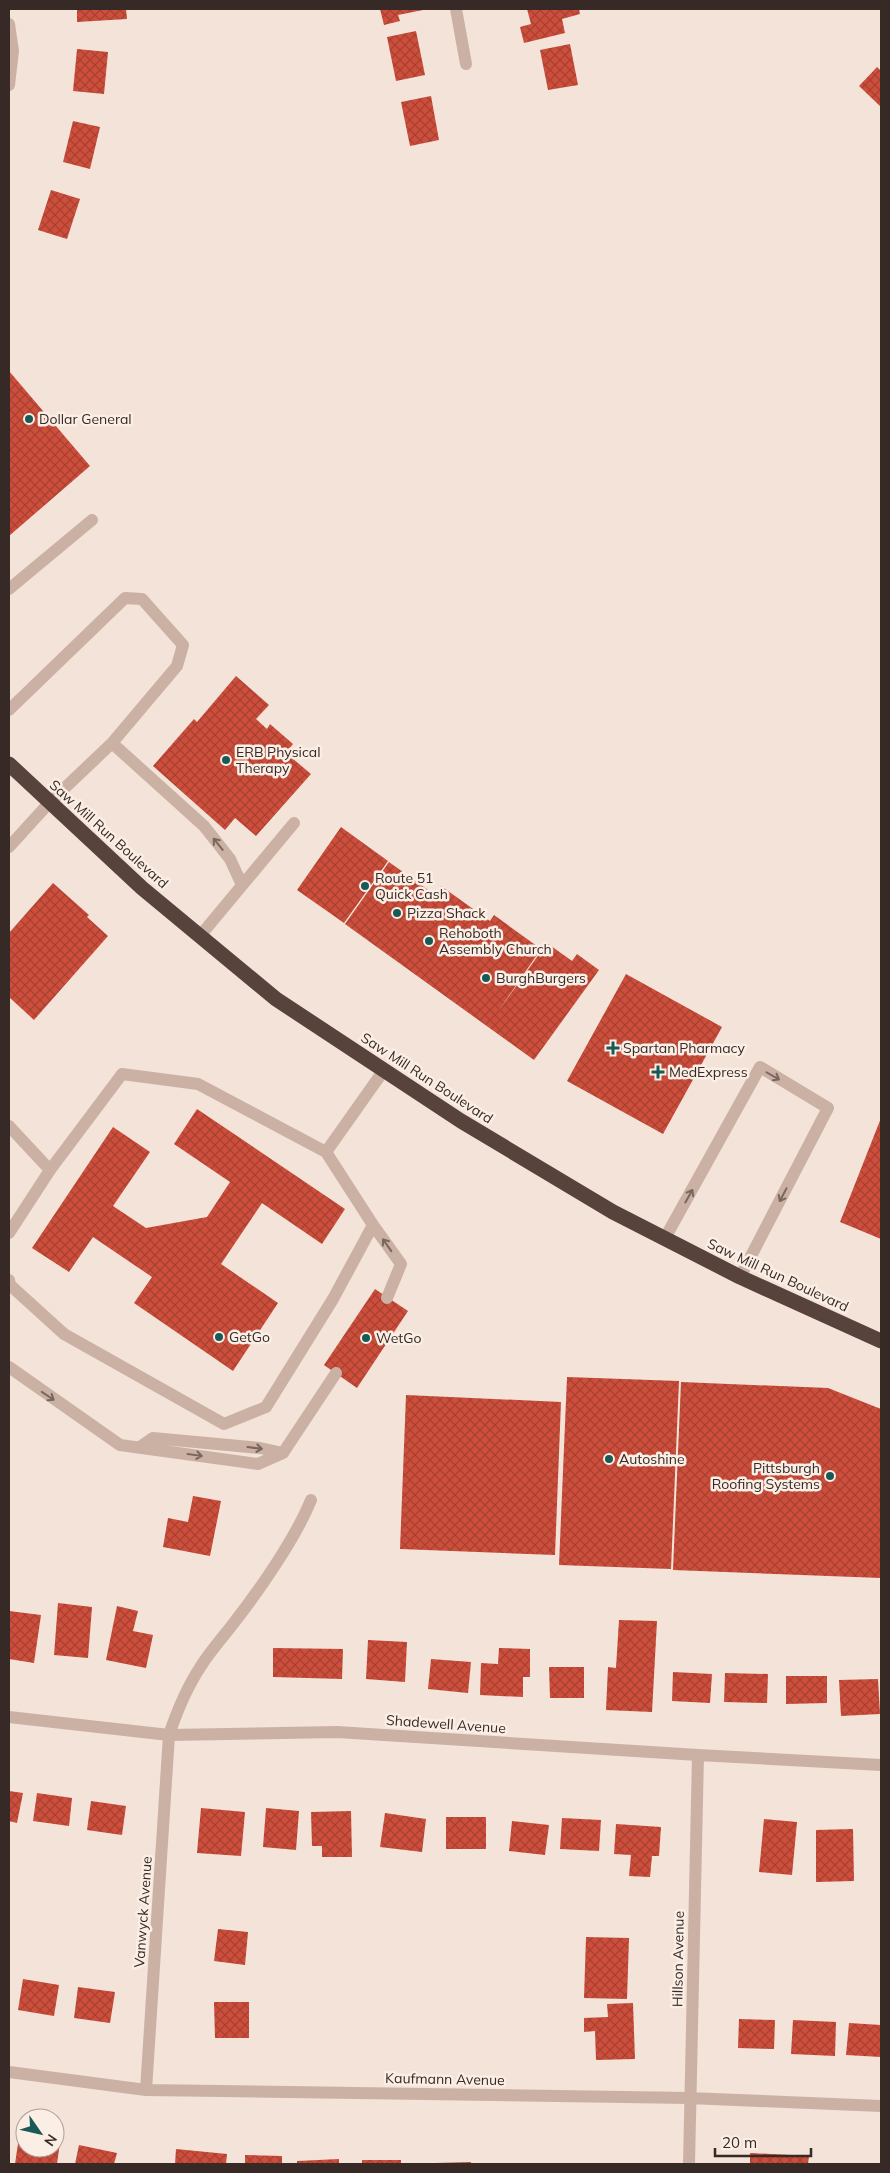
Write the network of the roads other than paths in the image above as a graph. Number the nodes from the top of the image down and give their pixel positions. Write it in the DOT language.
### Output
graph roads {
  1 [pos="456,9"];
  2 [pos="9,24"];
  3 [pos="466,64"];
  4 [pos="9,85"];
  5 [pos="92,520"];
  6 [pos="9,589"];
  7 [pos="9,710"];
  8 [pos="112,743"];
  9 [pos="9,764"];
  10 [pos="49,803"];
  11 [pos="294,823"];
  12 [pos="9,847"];
  13 [pos="242,886"];
  14 [pos="200,936"];
  15 [pos="384,1070"];
  16 [pos="9,1126"];
  17 [pos="326,1152"];
  18 [pos="50,1170"];
  19 [pos="373,1224"];
  20 [pos="9,1233"];
  21 [pos="665,1238"];
  22 [pos="740,1277"];
  23 [pos="9,1280"];
  24 [pos="387,1298"];
  25 [pos="881,1341"];
  26 [pos="9,1367"];
  27 [pos="336,1374"];
  28 [pos="311,1500"];
  29 [pos="9,1717"];
  30 [pos="169,1735"];
  31 [pos="698,1755"];
  32 [pos="881,1765"];
  33 [pos="9,2072"];
  34 [pos="146,2090"];
  35 [pos="689,2098"];
  36 [pos="881,2106"];
  37 [pos="689,2164"];
  1 -- 3 [label="street"];
  2 -- 4 [label="street"];
  5 -- 6 [label="street"];
  7 -- 8 [label="street"];
  8 -- 10 [label="street"];
  13 -- 8 [label="street, one-way"];
  9 -- 10 [label="highway, Saw Mill Run Boulevard"];
  10 -- 12 [label="street"];
  10 -- 14 [label="highway, Saw Mill Run Boulevard"];
  11 -- 13 [label="street"];
  13 -- 14 [label="street"];
  14 -- 15 [label="highway, Saw Mill Run Boulevard"];
  15 -- 17 [label="street"];
  15 -- 21 [label="highway, Saw Mill Run Boulevard"];
  16 -- 18 [label="street"];
  17 -- 18 [label="street"];
  17 -- 19 [label="street"];
  18 -- 20 [label="street"];
  19 -- 23 [label="street"];
  24 -- 19 [label="street, one-way"];
  21 -- 22 [label="highway, Saw Mill Run Boulevard"];
  21 -- 22 [label="street, one-way"];
  22 -- 25 [label="highway, Saw Mill Run Boulevard"];
  26 -- 27 [label="street, one-way"];
  28 -- 30 [label="street, Vanwyck Avenue"];
  29 -- 30 [label="street, Shadewell Avenue"];
  30 -- 31 [label="street, Shadewell Avenue"];
  30 -- 34 [label="street, Vanwyck Avenue"];
  31 -- 32 [label="street, Shadewell Avenue"];
  31 -- 35 [label="street, Hillson Avenue"];
  33 -- 34 [label="street, Kaufmann Avenue"];
  34 -- 35 [label="street, Kaufmann Avenue"];
  35 -- 36 [label="street, Kaufmann Avenue"];
  35 -- 37 [label="street, Hillson Avenue"];
}
